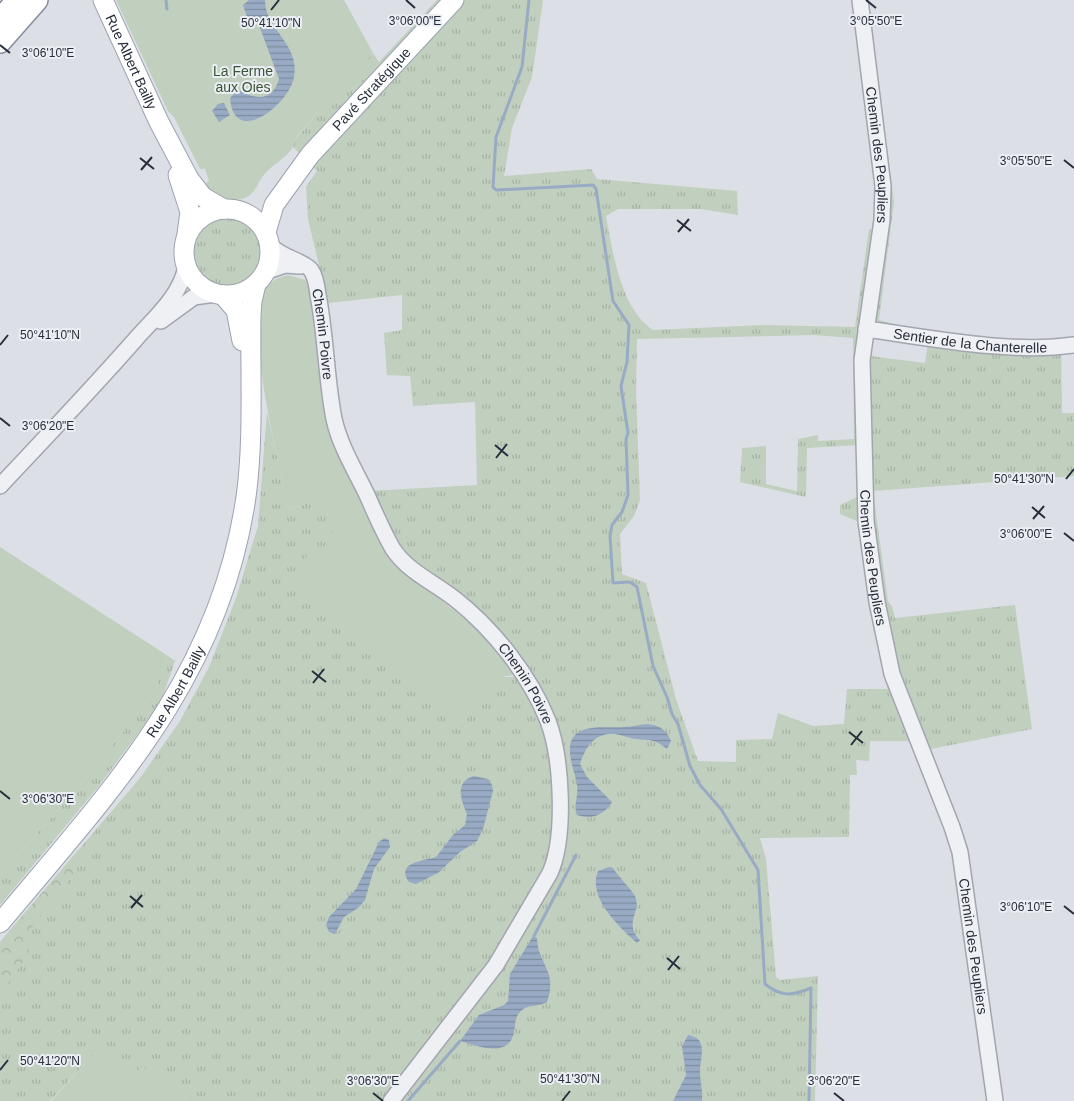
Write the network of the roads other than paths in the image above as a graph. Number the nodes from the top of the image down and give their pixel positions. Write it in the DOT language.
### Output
graph roads {
  1 [pos="18,0"];
  2 [pos="37,0"];
  3 [pos="103,0"];
  4 [pos="454,0"];
  5 [pos="860,0"];
  6 [pos="0,20"];
  7 [pos="0,42"];
  8 [pos="159,122"];
  9 [pos="310,155"];
  10 [pos="232,210"];
  11 [pos="187,234"];
  12 [pos="268,239"];
  13 [pos="186,266"];
  14 [pos="314,277"];
  15 [pos="261,278"];
  16 [pos="219,294"];
  17 [pos="866,329"];
  18 [pos="1074,345"];
  19 [pos="113,365"];
  20 [pos="249,414"];
  21 [pos="0,486"];
  22 [pos="0,923"];
  23 [pos="391,1101"];
  24 [pos="995,1101"];
  1 -- 6 [label="highway"];
  2 -- 7 [label="highway"];
  3 -- 8 [label="main road, Rue Albert Bailly"];
  4 -- 9 [label="main road, Pavé Stratégique"];
  5 -- 17 [label="street, Chemin des Peupliers"];
  8 -- 10 [label="main road, Rue Albert Bailly"];
  8 -- 11 [label="main road, Rue Albert Bailly"];
  9 -- 10 [label="main road, Pavé Stratégique"];
  9 -- 12 [label="main road, Pavé Stratégique"];
  10 -- 11 [label="main road"];
  10 -- 12 [label="main road"];
  11 -- 13 [label="main road"];
  12 -- 14 [label="street, Chemin Poivre"];
  12 -- 15 [label="main road"];
  13 -- 16 [label="main road"];
  13 -- 19 [label="street"];
  14 -- 15 [label="street, Chemin Poivre"];
  14 -- 23 [label="street, Chemin Poivre"];
  15 -- 16 [label="main road"];
  15 -- 20 [label="main road, Rue Albert Bailly"];
  16 -- 19 [label="street"];
  16 -- 20 [label="main road, Rue Albert Bailly"];
  17 -- 18 [label="street, Sentier de la Chanterelle"];
  17 -- 24 [label="street, Chemin des Peupliers"];
  19 -- 21 [label="street"];
  20 -- 22 [label="main road, Rue Albert Bailly"];
}
